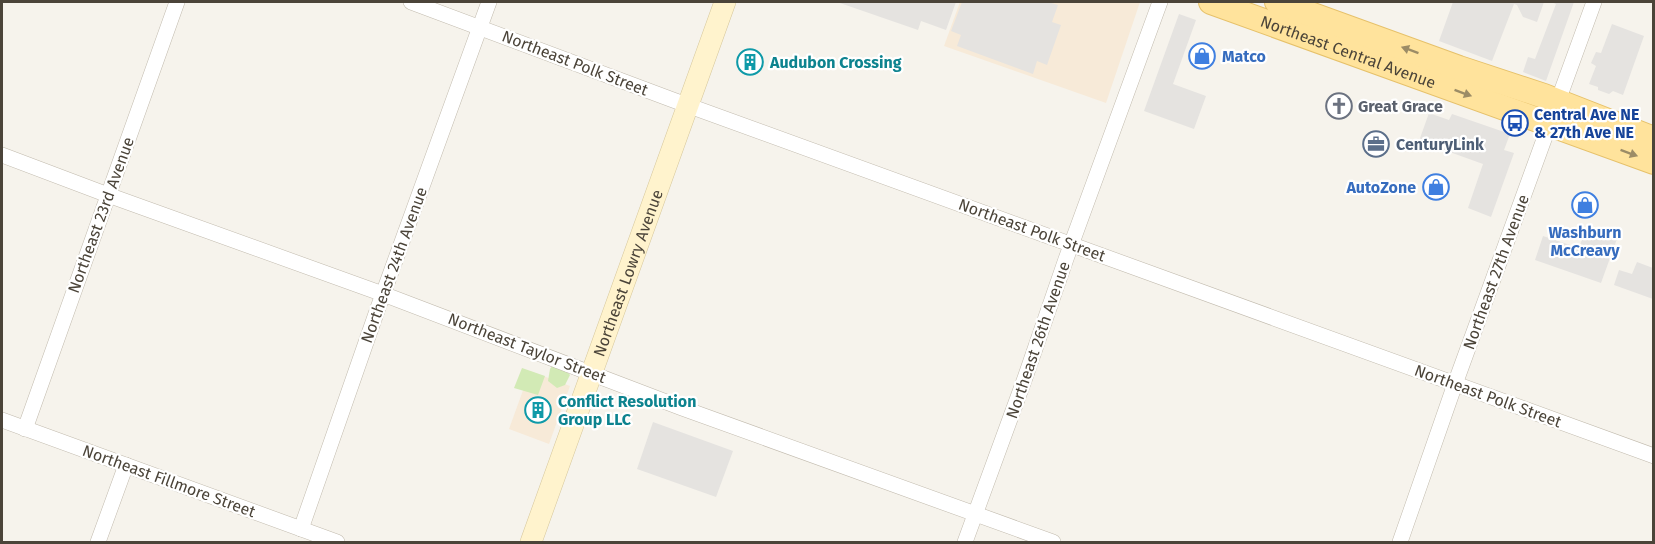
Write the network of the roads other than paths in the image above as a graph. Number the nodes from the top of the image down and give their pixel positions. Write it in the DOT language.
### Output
graph roads {
  1 [pos="177,2"];
  2 [pos="411,2"];
  3 [pos="489,2"];
  4 [pos="725,2"];
  5 [pos="1160,2"];
  6 [pos="1211,2"];
  7 [pos="1277,2"];
  8 [pos="1594,2"];
  9 [pos="480,27"];
  10 [pos="1558,102"];
  11 [pos="688,105"];
  12 [pos="1549,124"];
  13 [pos="1653,139"];
  14 [pos="2,155"];
  15 [pos="1653,162"];
  16 [pos="108,195"];
  17 [pos="1071,245"];
  18 [pos="383,294"];
  19 [pos="592,373"];
  20 [pos="1455,384"];
  21 [pos="2,420"];
  22 [pos="26,429"];
  23 [pos="1653,456"];
  24 [pos="126,465"];
  25 [pos="975,514"];
  26 [pos="301,529"];
  27 [pos="98,543"];
  28 [pos="337,543"];
  29 [pos="531,543"];
  30 [pos="965,543"];
  31 [pos="1053,543"];
  32 [pos="1400,543"];
  1 -- 16 [label="street, Northeast 23rd Avenue"];
  2 -- 9 [label="street, Northeast Polk Street"];
  3 -- 9 [label="street, Northeast 24th Avenue"];
  4 -- 11 [label="main road, Northeast Lowry Avenue"];
  5 -- 17 [label="street, Northeast 26th Avenue"];
  6 -- 12 [label="main road, Northeast Central Avenue, one-way"];
  10 -- 7 [label="main road, Northeast Central Avenue, one-way"];
  8 -- 10 [label="street, Northeast 27th Avenue"];
  9 -- 11 [label="street, Northeast Polk Street"];
  9 -- 18 [label="street, Northeast 24th Avenue"];
  10 -- 12 [label="street, Northeast 27th Avenue"];
  10 -- 13 [label="main road, Northeast Central Avenue"];
  11 -- 17 [label="street, Northeast Polk Street"];
  11 -- 19 [label="main road, Northeast Lowry Avenue"];
  12 -- 15 [label="main road, Northeast Central Avenue, one-way"];
  12 -- 20 [label="street, Northeast 27th Avenue"];
  14 -- 16 [label="street, Northeast Taylor Street"];
  16 -- 18 [label="street, Northeast Taylor Street"];
  16 -- 22 [label="street, Northeast 23rd Avenue"];
  17 -- 20 [label="street, Northeast Polk Street"];
  17 -- 25 [label="street, Northeast 26th Avenue"];
  18 -- 19 [label="street, Northeast Taylor Street"];
  18 -- 26 [label="street, Northeast 24th Avenue"];
  19 -- 25 [label="street, Northeast Taylor Street"];
  19 -- 29 [label="main road, Northeast Lowry Avenue"];
  20 -- 23 [label="street, Northeast Polk Street"];
  20 -- 32 [label="street, Northeast 27th Avenue"];
  21 -- 22 [label="street, Northeast Fillmore Street"];
  22 -- 24 [label="street, Northeast Fillmore Street"];
  24 -- 26 [label="street, Northeast Fillmore Street"];
  24 -- 27 [label="street"];
  25 -- 30 [label="street, Northeast 26th Avenue"];
  25 -- 31 [label="street, Northeast Taylor Street"];
  26 -- 28 [label="street, Northeast Fillmore Street"];
}
